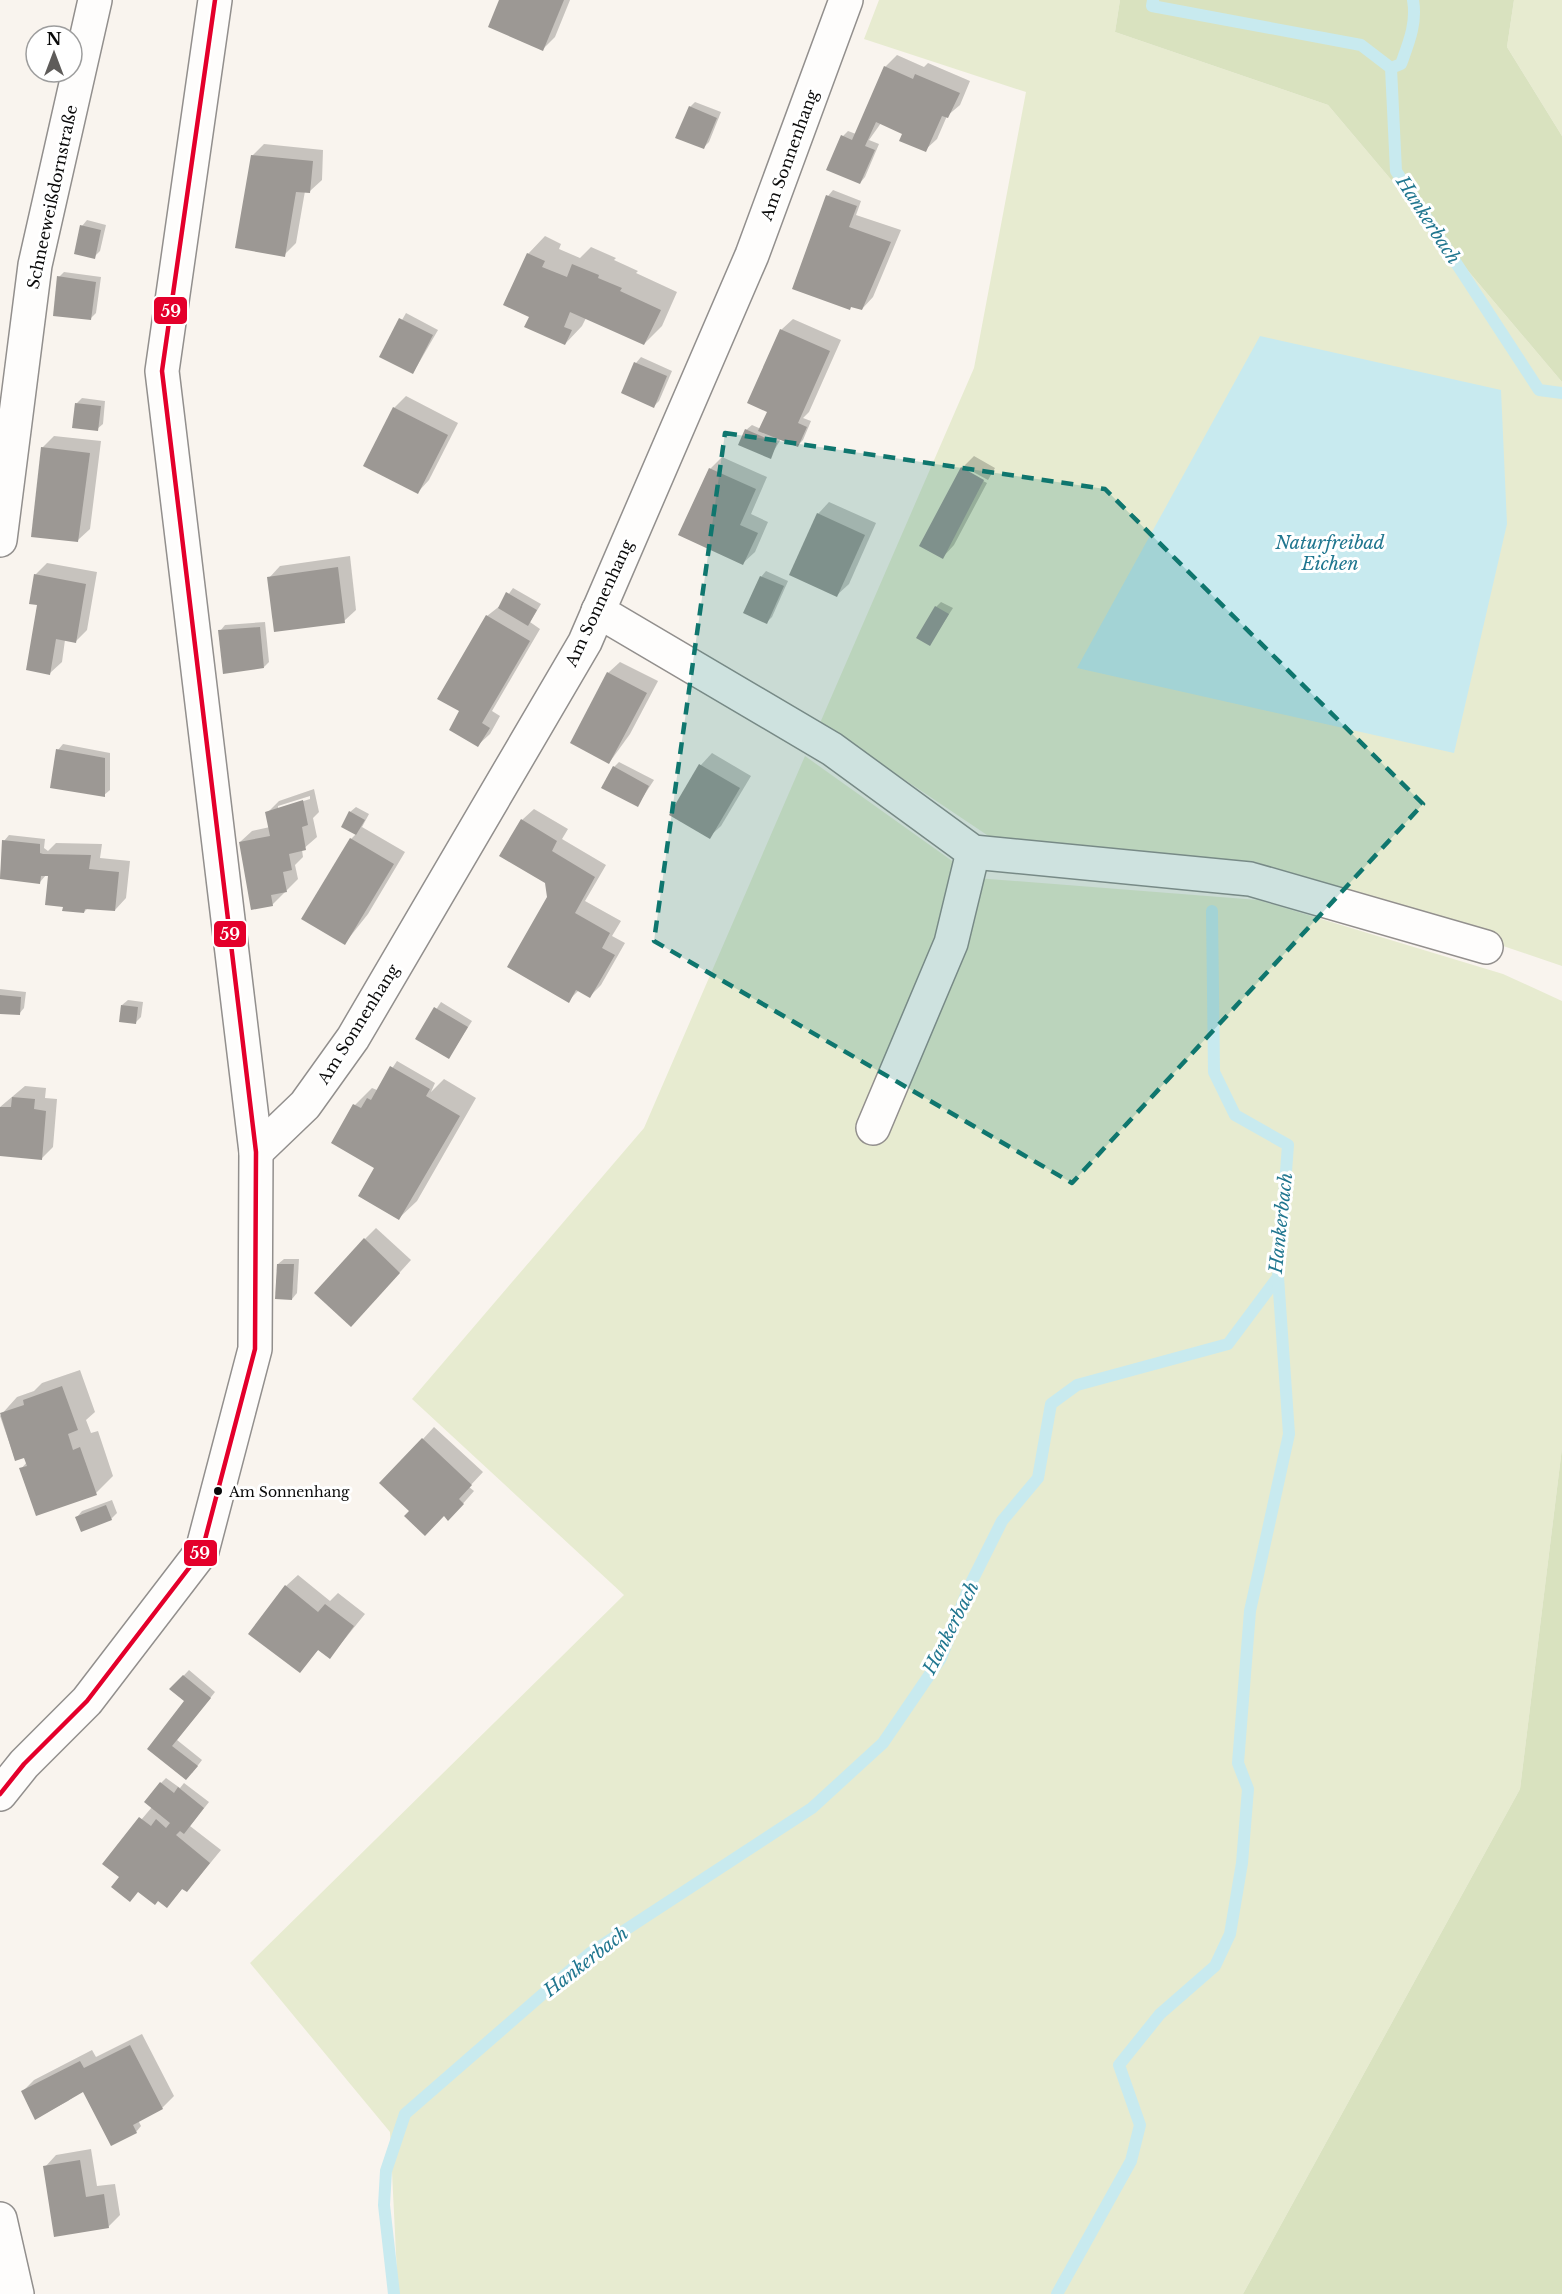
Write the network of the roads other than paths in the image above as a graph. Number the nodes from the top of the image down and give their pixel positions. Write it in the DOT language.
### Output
graph roads {
  1 [pos="95,0"];
  2 [pos="215,0"];
  3 [pos="846,0"];
  4 [pos="0,540"];
  5 [pos="598,611"];
  6 [pos="973,852"];
  7 [pos="1486,947"];
  8 [pos="873,1128"];
  9 [pos="256,1152"];
  10 [pos="0,1794"];
  11 [pos="0,2219"];
  12 [pos="17,2294"];
  1 -- 4 [label="street, Schneeweißdornstraße"];
  2 -- 9 [label="street"];
  3 -- 5 [label="street, Am Sonnenhang"];
  5 -- 6 [label="street"];
  5 -- 9 [label="street, Am Sonnenhang"];
  6 -- 7 [label="street"];
  6 -- 8 [label="street"];
  9 -- 10 [label="street"];
  11 -- 12 [label="street"];
}
